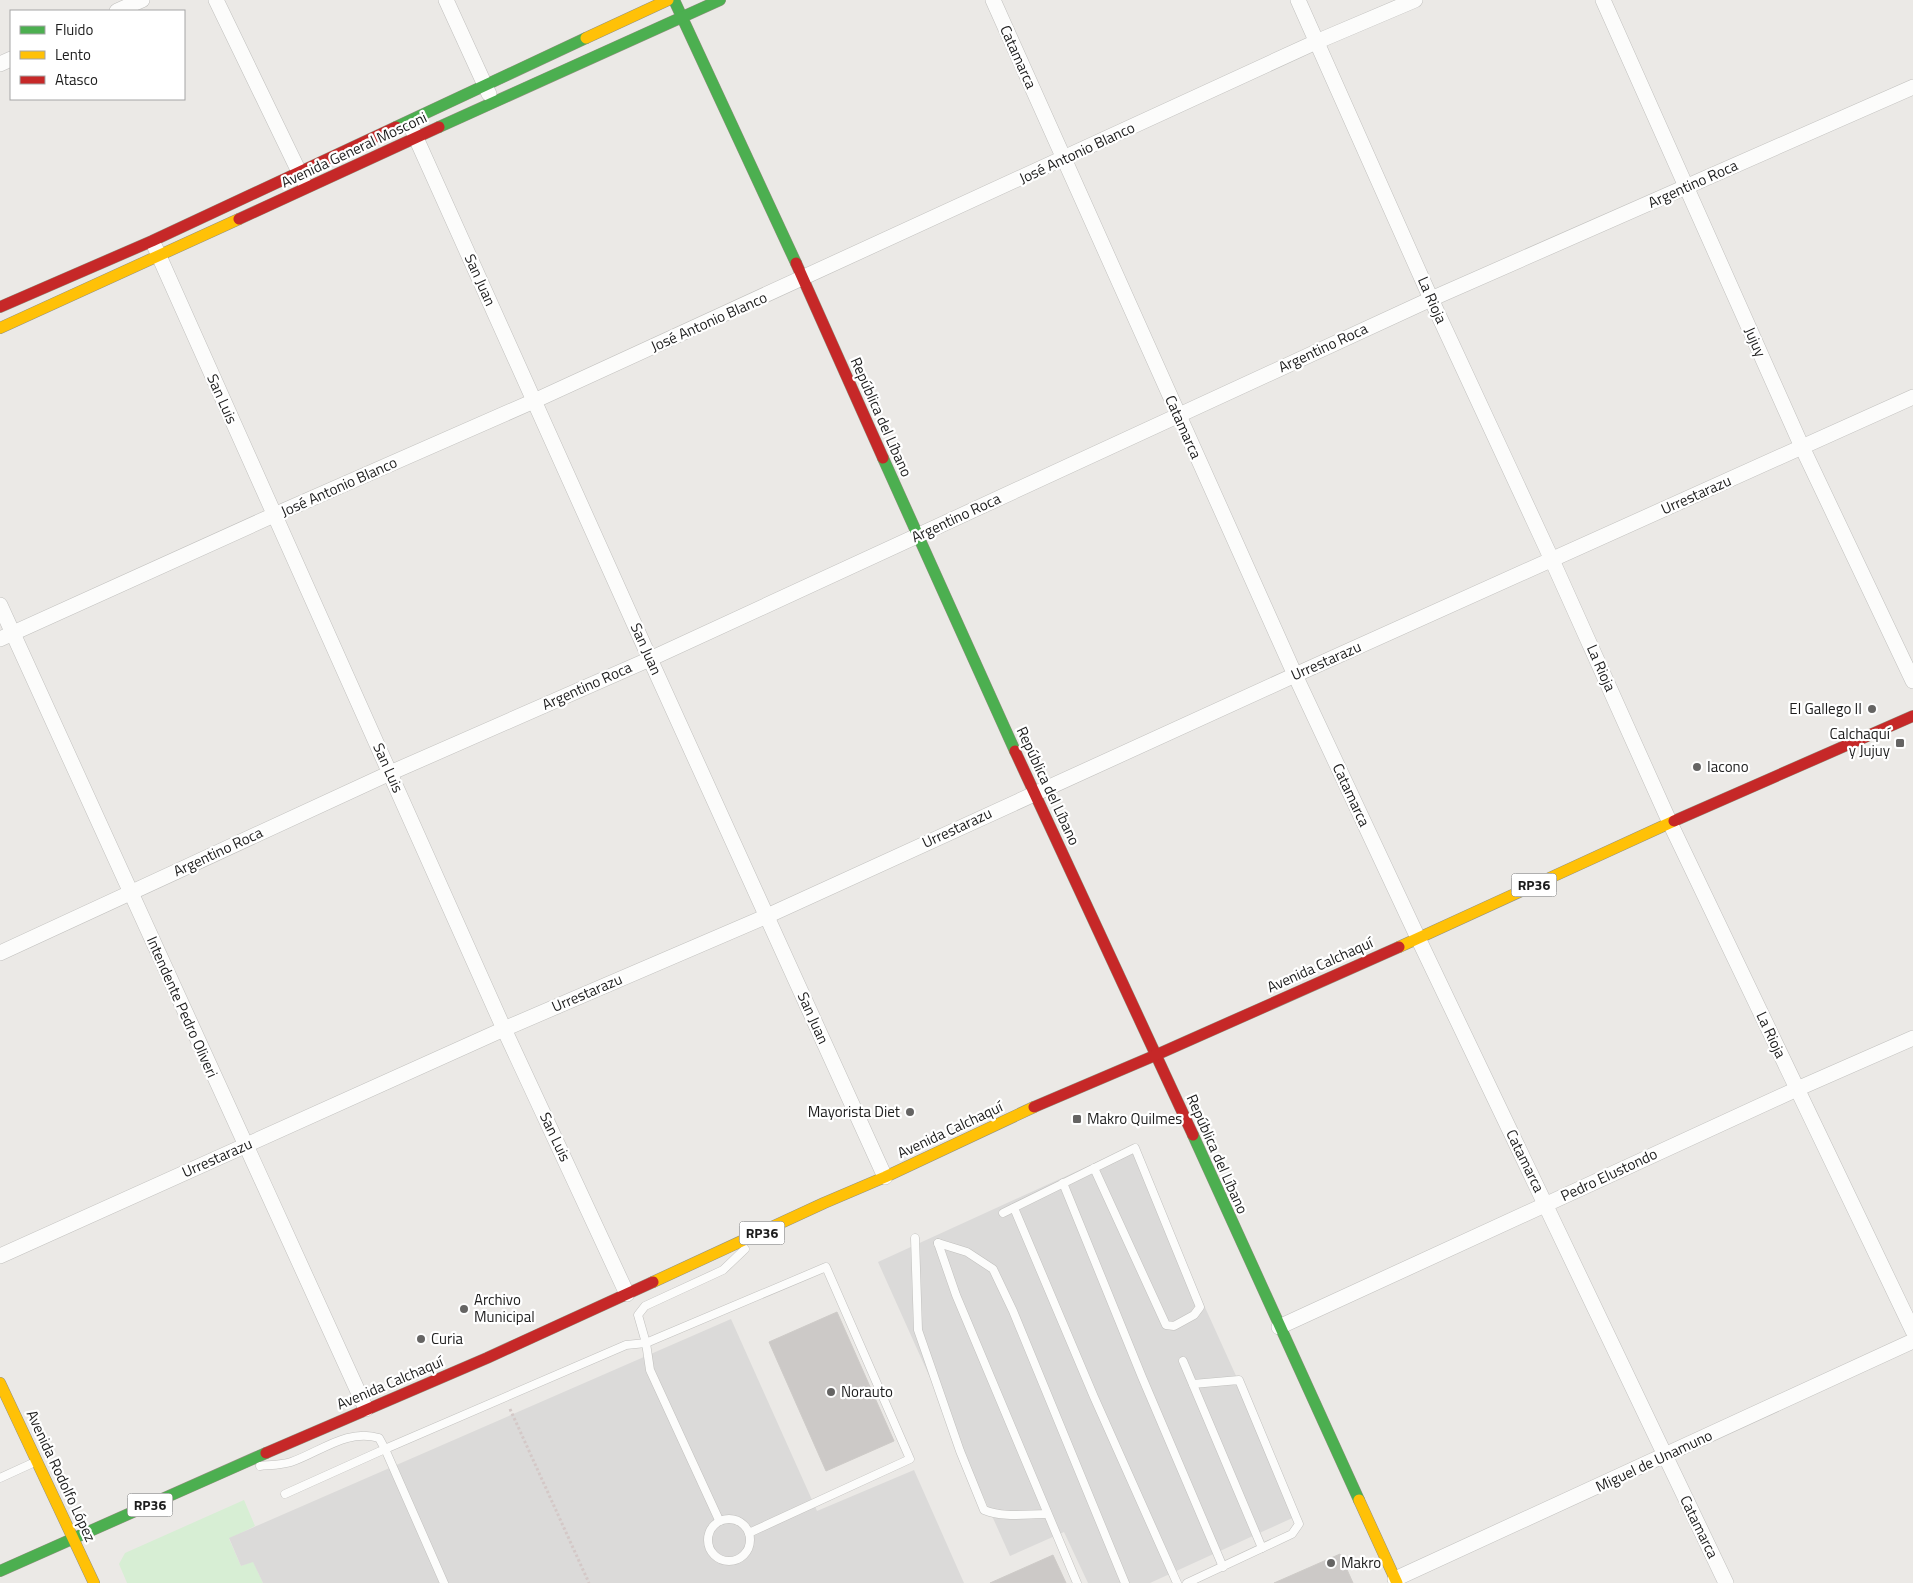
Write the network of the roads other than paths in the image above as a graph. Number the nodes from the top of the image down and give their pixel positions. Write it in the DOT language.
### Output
graph roads {
  1 [pos="142,0"];
  2 [pos="216,0"];
  3 [pos="446,0"];
  4 [pos="668,0"];
  5 [pos="674,0"];
  6 [pos="720,0"];
  7 [pos="993,0"];
  8 [pos="1298,0"];
  9 [pos="1415,0"];
  10 [pos="1603,0"];
  11 [pos="119,10"];
  12 [pos="682,17"];
  13 [pos="1316,42"];
  14 [pos="485,85"];
  15 [pos="1913,86"];
  16 [pos="493,102"];
  17 [pos="408,121"];
  18 [pos="417,138"];
  19 [pos="1063,159"];
  20 [pos="299,172"];
  21 [pos="1687,187"];
  22 [pos="307,189"];
  23 [pos="152,241"];
  24 [pos="159,257"];
  25 [pos="803,279"];
  26 [pos="1431,299"];
  27 [pos="0,307"];
  28 [pos="0,328"];
  29 [pos="1913,397"];
  30 [pos="534,402"];
  31 [pos="1178,415"];
  32 [pos="1802,447"];
  33 [pos="274,515"];
  34 [pos="918,536"];
  35 [pos="1552,560"];
  36 [pos="0,604"];
  37 [pos="6,636"];
  38 [pos="650,659"];
  39 [pos="1295,675"];
  40 [pos="1913,680"];
  41 [pos="1913,716"];
  42 [pos="390,773"];
  43 [pos="1034,793"];
  44 [pos="1670,823"];
  45 [pos="130,892"];
  46 [pos="767,916"];
  47 [pos="1418,938"];
  48 [pos="0,953"];
  49 [pos="504,1029"];
  50 [pos="1913,1038"];
  51 [pos="1156,1055"];
  52 [pos="1797,1089"];
  53 [pos="245,1145"];
  54 [pos="1094,1168"];
  55 [pos="885,1177"];
  56 [pos="1063,1183"];
  57 [pos="1546,1204"];
  58 [pos="1014,1208"];
  59 [pos="1003,1213"];
  60 [pos="763,1232"];
  61 [pos="915,1238"];
  62 [pos="0,1256"];
  63 [pos="627,1294"];
  64 [pos="1279,1328"];
  65 [pos="1913,1331"];
  66 [pos="1913,1341"];
  67 [pos="646,1343"];
  68 [pos="1183,1361"];
  69 [pos="0,1383"];
  70 [pos="1193,1384"];
  71 [pos="366,1409"];
  72 [pos="384,1449"];
  73 [pos="1664,1456"];
  74 [pos="37,1461"];
  75 [pos="226,1470"];
  76 [pos="0,1478"];
  77 [pos="285,1494"];
  78 [pos="1047,1514"];
  79 [pos="719,1520"];
  80 [pos="749,1533"];
  81 [pos="74,1539"];
  82 [pos="1262,1548"];
  83 [pos="1224,1567"];
  84 [pos="0,1571"];
  85 [pos="1393,1582"];
  86 [pos="94,1583"];
  87 [pos="444,1583"];
  88 [pos="1077,1583"];
  89 [pos="1125,1583"];
  90 [pos="1177,1583"];
  91 [pos="1188,1583"];
  92 [pos="1726,1583"];
  1 -- 11 [label="street"];
  2 -- 20 [label="street"];
  3 -- 14 [label="street"];
  4 -- 14 [label="main road, Avenida General Mosconi"];
  5 -- 12 [label="main road, República del Líbano"];
  6 -- 12 [label="main road, Avenida General Mosconi"];
  7 -- 19 [label="street, Catamarca"];
  8 -- 13 [label="street, La Rioja"];
  9 -- 13 [label="street, José Antonio Blanco"];
  10 -- 21 [label="street, Jujuy"];
  12 -- 16 [label="main road, Avenida General Mosconi"];
  12 -- 25 [label="main road, República del Líbano"];
  13 -- 19 [label="street, José Antonio Blanco"];
  13 -- 26 [label="street, La Rioja"];
  14 -- 16 [label="street"];
  14 -- 17 [label="main road, Avenida General Mosconi"];
  15 -- 21 [label="street, Argentino Roca"];
  16 -- 18 [label="main road, Avenida General Mosconi"];
  17 -- 18 [label="street, San Juan"];
  17 -- 20 [label="main road, Avenida General Mosconi"];
  18 -- 22 [label="main road, Avenida General Mosconi"];
  18 -- 30 [label="street, San Juan"];
  19 -- 25 [label="street, José Antonio Blanco"];
  19 -- 31 [label="street, Catamarca"];
  20 -- 22 [label="street"];
  20 -- 23 [label="main road, Avenida General Mosconi"];
  21 -- 26 [label="street, Argentino Roca"];
  21 -- 32 [label="street, Jujuy"];
  22 -- 24 [label="main road, Avenida General Mosconi"];
  23 -- 24 [label="street, San Luis"];
  23 -- 27 [label="main road, Avenida General Mosconi"];
  24 -- 28 [label="main road, Avenida General Mosconi"];
  24 -- 33 [label="street, San Luis"];
  25 -- 30 [label="street, José Antonio Blanco"];
  25 -- 34 [label="main road, República del Líbano"];
  26 -- 31 [label="street, Argentino Roca"];
  26 -- 35 [label="street, La Rioja"];
  29 -- 32 [label="street, Urrestarazu"];
  30 -- 33 [label="street, José Antonio Blanco"];
  30 -- 38 [label="street, San Juan"];
  31 -- 34 [label="street, Argentino Roca"];
  31 -- 39 [label="street, Catamarca"];
  32 -- 35 [label="street, Urrestarazu"];
  32 -- 40 [label="street, Jujuy"];
  33 -- 37 [label="street, José Antonio Blanco"];
  33 -- 42 [label="street, San Luis"];
  34 -- 38 [label="street, Argentino Roca"];
  34 -- 43 [label="main road, República del Líbano"];
  35 -- 39 [label="street, Urrestarazu"];
  35 -- 44 [label="street, La Rioja"];
  36 -- 37 [label="street, Intendente Pedro Oliveri"];
  37 -- 45 [label="street, Intendente Pedro Oliveri"];
  38 -- 42 [label="street, Argentino Roca"];
  38 -- 46 [label="street, San Juan"];
  39 -- 43 [label="street, Urrestarazu"];
  39 -- 47 [label="street, Catamarca"];
  41 -- 44 [label="main road, Avenida Calchaquí / RP36"];
  42 -- 45 [label="street, Argentino Roca"];
  42 -- 49 [label="street, San Luis"];
  43 -- 46 [label="street, Urrestarazu"];
  43 -- 51 [label="main road, República del Líbano"];
  44 -- 47 [label="main road, Avenida Calchaquí / RP36"];
  44 -- 52 [label="street, La Rioja"];
  45 -- 48 [label="street, Argentino Roca"];
  45 -- 53 [label="street, Intendente Pedro Oliveri"];
  46 -- 49 [label="street, Urrestarazu"];
  46 -- 55 [label="street, San Juan"];
  47 -- 51 [label="main road, Avenida Calchaquí / RP36"];
  47 -- 57 [label="street, Catamarca"];
  49 -- 53 [label="street, Urrestarazu"];
  49 -- 63 [label="street, San Luis"];
  50 -- 52 [label="street, Pedro Elustondo"];
  51 -- 55 [label="main road, Avenida Calchaquí / RP36"];
  51 -- 64 [label="main road, República del Líbano"];
  52 -- 57 [label="street, Pedro Elustondo"];
  52 -- 65 [label="street, La Rioja"];
  53 -- 62 [label="street, Urrestarazu"];
  53 -- 71 [label="street, Intendente Pedro Oliveri"];
  54 -- 54 [label="lane"];
  54 -- 56 [label="lane"];
  55 -- 60 [label="main road, Avenida Calchaquí / RP36"];
  56 -- 58 [label="lane"];
  56 -- 83 [label="lane"];
  57 -- 64 [label="street, Pedro Elustondo"];
  57 -- 73 [label="street, Catamarca"];
  58 -- 59 [label="lane"];
  58 -- 90 [label="lane"];
  60 -- 63 [label="main road, Avenida Calchaquí / RP36"];
  60 -- 67 [label="lane"];
  61 -- 78 [label="lane"];
  63 -- 71 [label="main road, Avenida Calchaquí / RP36"];
  64 -- 85 [label="main road, República del Líbano"];
  66 -- 73 [label="street, Miguel de Unamuno"];
  67 -- 72 [label="lane"];
  67 -- 79 [label="lane"];
  67 -- 80 [label="lane"];
  68 -- 70 [label="lane"];
  69 -- 74 [label="main road, Avenida Rodolfo López"];
  70 -- 82 [label="lane"];
  70 -- 82 [label="lane"];
  71 -- 75 [label="main road, Avenida Calchaquí / RP36"];
  72 -- 75 [label="lane"];
  72 -- 77 [label="lane"];
  72 -- 87 [label="lane"];
  73 -- 85 [label="street, Miguel de Unamuno"];
  73 -- 92 [label="street, Catamarca"];
  74 -- 76 [label="lane"];
  74 -- 81 [label="main road, Avenida Rodolfo López"];
  75 -- 81 [label="main road, Avenida Calchaquí / RP36"];
  78 -- 88 [label="lane"];
  78 -- 89 [label="lane"];
  79 -- 80 [label="lane"];
  79 -- 80 [label="lane"];
  81 -- 84 [label="main road, Avenida Calchaquí / RP36"];
  81 -- 86 [label="main road, Avenida Rodolfo López"];
  82 -- 83 [label="lane"];
  83 -- 91 [label="lane"];
}
